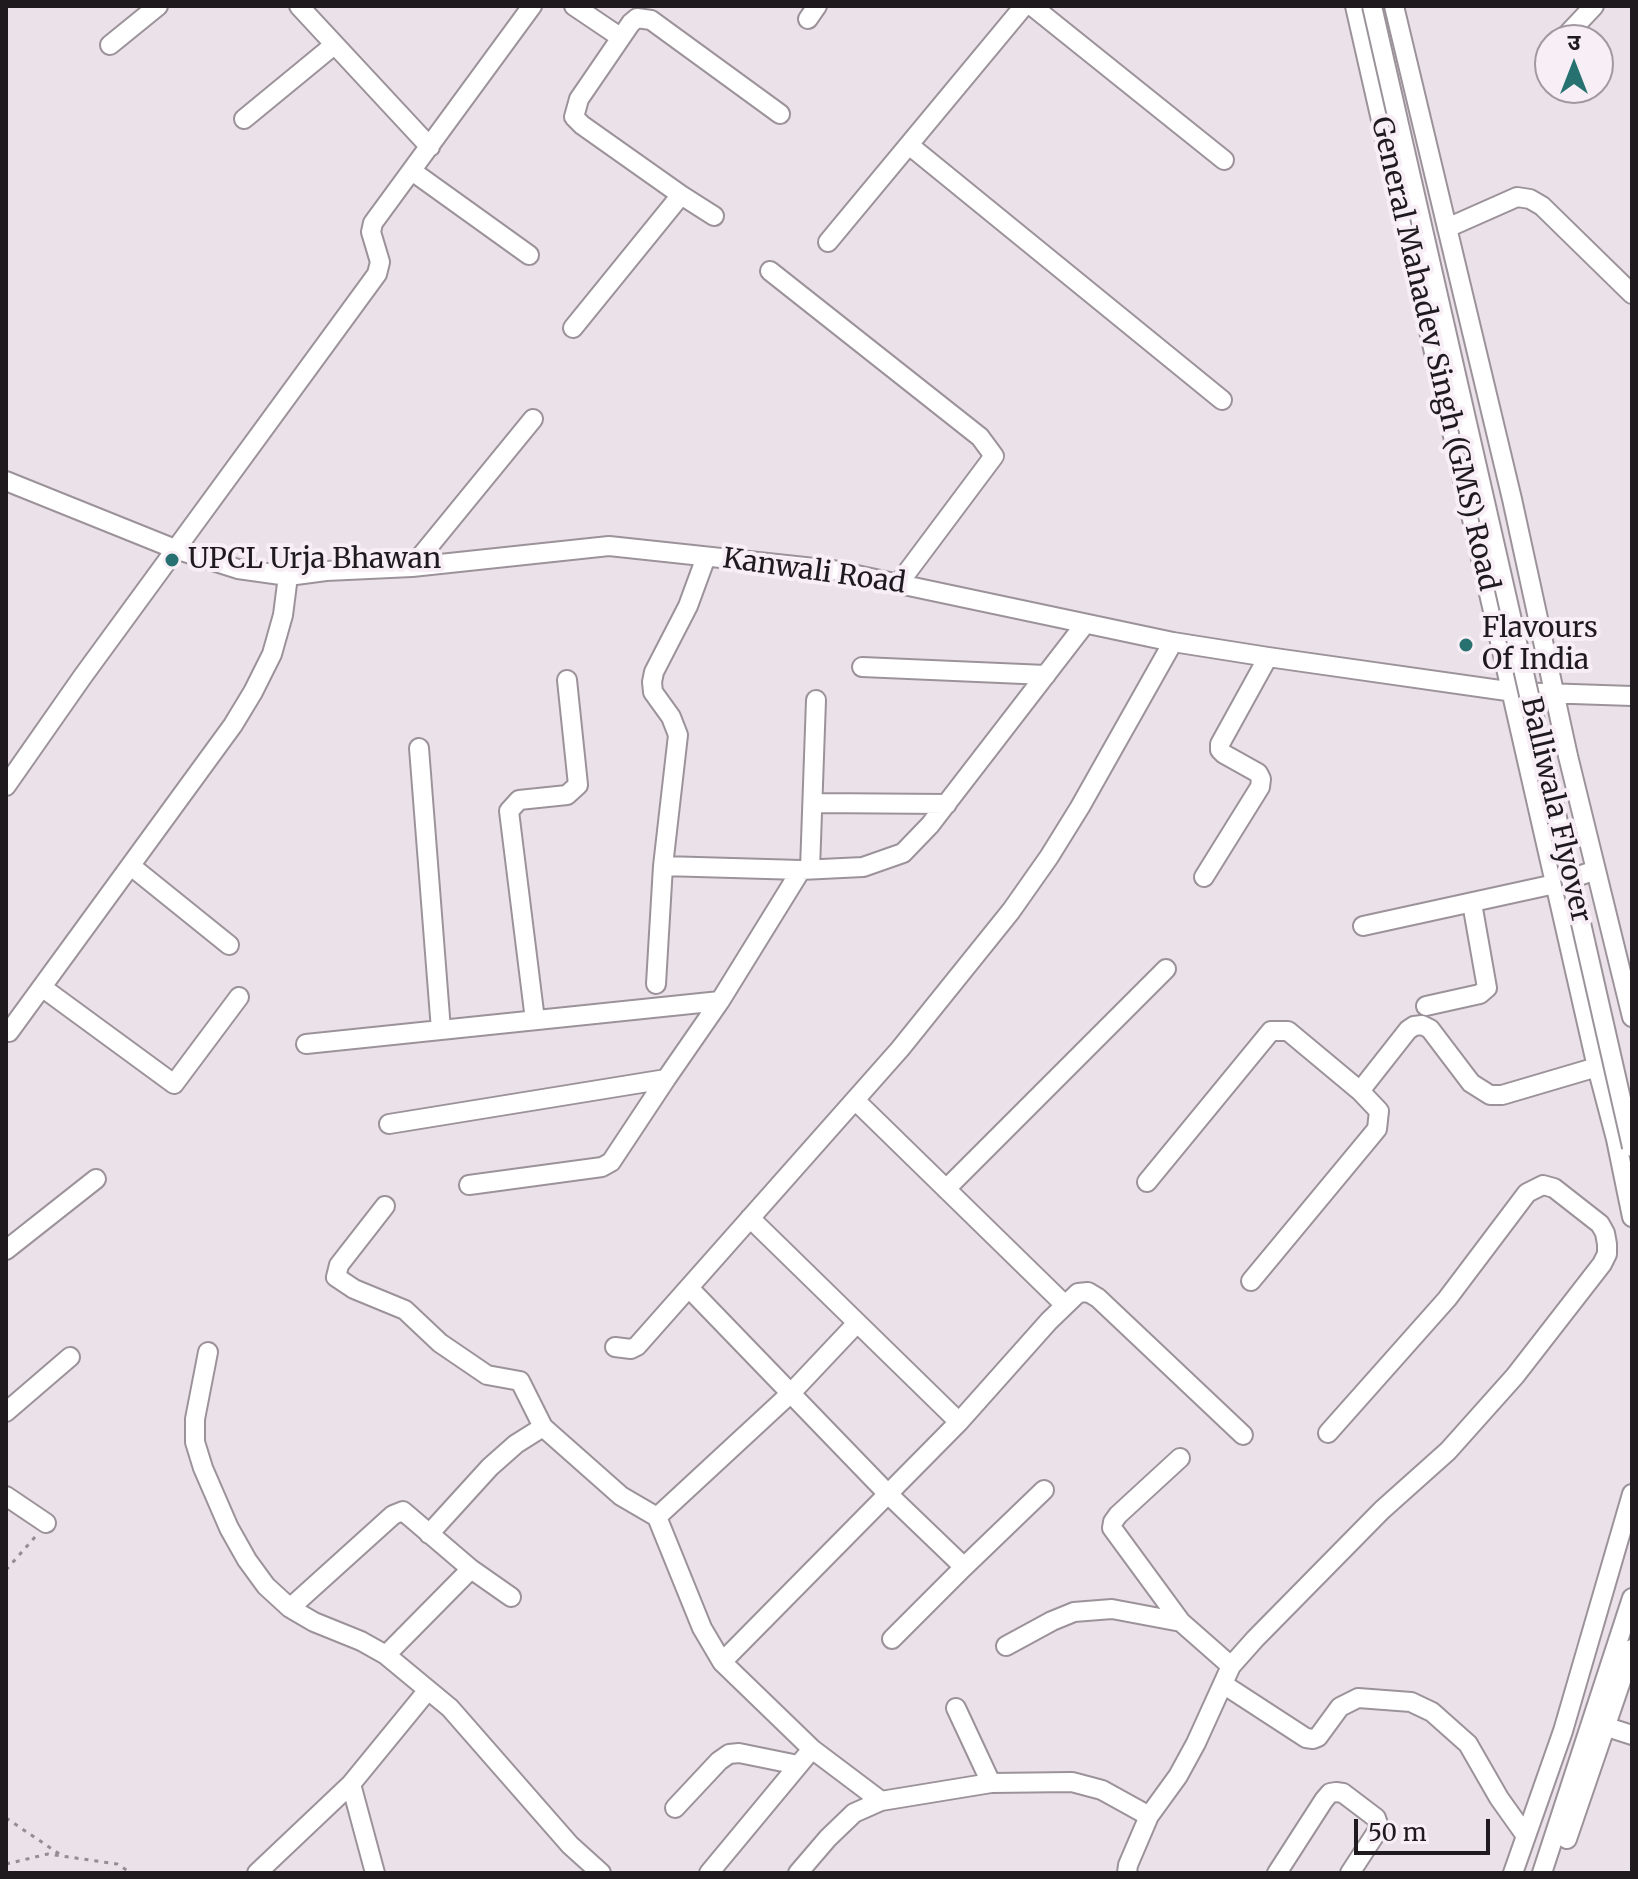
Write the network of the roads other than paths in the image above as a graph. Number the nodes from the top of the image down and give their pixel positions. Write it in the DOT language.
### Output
graph roads {
  1 [pos="158,6"];
  2 [pos="299,6"];
  3 [pos="574,6"];
  4 [pos="1024,6"];
  5 [pos="1032,6"];
  6 [pos="1355,6"];
  7 [pos="1372,6"];
  8 [pos="1383,6"];
  9 [pos="1394,6"];
  10 [pos="1594,6"];
  11 [pos="523,10"];
  12 [pos="1577,24"];
  13 [pos="620,37"];
  14 [pos="110,45"];
  15 [pos="334,45"];
  16 [pos="780,114"];
  17 [pos="244,119"];
  18 [pos="909,145"];
  19 [pos="430,147"];
  20 [pos="1224,160"];
  21 [pos="412,171"];
  22 [pos="681,195"];
  23 [pos="714,216"];
  24 [pos="1447,228"];
  25 [pos="828,242"];
  26 [pos="529,255"];
  27 [pos="770,271"];
  28 [pos="1632,294"];
  29 [pos="573,328"];
  30 [pos="1222,400"];
  31 [pos="533,419"];
  32 [pos="7,484"];
  33 [pos="1510,494"];
  34 [pos="1468,503"];
  35 [pos="175,549"];
  36 [pos="706,557"];
  37 [pos="412,567"];
  38 [pos="288,576"];
  39 [pos="1529,576"];
  40 [pos="899,583"];
  41 [pos="1488,586"];
  42 [pos="1085,624"];
  43 [pos="1173,642"];
  44 [pos="1268,657"];
  45 [pos="862,667"];
  46 [pos="1046,675"];
  47 [pos="567,680"];
  48 [pos="1514,692"];
  49 [pos="1555,695"];
  50 [pos="1632,696"];
  51 [pos="816,700"];
  52 [pos="419,748"];
  53 [pos="6,786"];
  54 [pos="814,803"];
  55 [pos="947,804"];
  56 [pos="131,866"];
  57 [pos="663,866"];
  58 [pos="805,870"];
  59 [pos="1596,870"];
  60 [pos="1204,877"];
  61 [pos="1555,884"];
  62 [pos="1472,903"];
  63 [pos="1363,926"];
  64 [pos="1613,940"];
  65 [pos="229,945"];
  66 [pos="1570,948"];
  67 [pos="1166,969"];
  68 [pos="656,984"];
  69 [pos="43,988"];
  70 [pos="239,997"];
  71 [pos="720,1001"];
  72 [pos="1426,1006"];
  73 [pos="1632,1017"];
  74 [pos="535,1020"];
  75 [pos="441,1030"];
  76 [pos="9,1032"];
  77 [pos="306,1044"];
  78 [pos="1597,1067"];
  79 [pos="666,1079"];
  80 [pos="1360,1091"];
  81 [pos="1632,1099"];
  82 [pos="855,1100"];
  83 [pos="389,1124"];
  84 [pos="1632,1147"];
  85 [pos="96,1179"];
  86 [pos="1147,1182"];
  87 [pos="469,1185"];
  88 [pos="946,1189"];
  89 [pos="385,1206"];
  90 [pos="1632,1217"];
  91 [pos="750,1218"];
  92 [pos="6,1250"];
  93 [pos="1251,1281"];
  94 [pos="689,1288"];
  95 [pos="1065,1305"];
  96 [pos="857,1323"];
  97 [pos="615,1347"];
  98 [pos="208,1352"];
  99 [pos="70,1357"];
  100 [pos="791,1393"];
  101 [pos="6,1412"];
  102 [pos="959,1422"];
  103 [pos="543,1427"];
  104 [pos="1328,1433"];
  105 [pos="1243,1435"];
  106 [pos="1180,1458"];
  107 [pos="1044,1490"];
  108 [pos="888,1494"];
  109 [pos="1632,1494"];
  110 [pos="6,1496"];
  111 [pos="657,1517"];
  112 [pos="46,1523"];
  113 [pos="429,1534"];
  114 [pos="1632,1535"];
  115 [pos="964,1567"];
  116 [pos="471,1569"];
  117 [pos="511,1597"];
  118 [pos="1632,1598"];
  119 [pos="290,1608"];
  120 [pos="1181,1622"];
  121 [pos="892,1639"];
  122 [pos="1006,1646"];
  123 [pos="1632,1649"];
  124 [pos="386,1655"];
  125 [pos="722,1662"];
  126 [pos="1231,1666"];
  127 [pos="1223,1684"];
  128 [pos="428,1690"];
  129 [pos="956,1708"];
  130 [pos="1607,1727"];
  131 [pos="1632,1735"];
  132 [pos="812,1749"];
  133 [pos="798,1765"];
  134 [pos="991,1783"];
  135 [pos="351,1784"];
  136 [pos="881,1801"];
  137 [pos="675,1808"];
  138 [pos="1149,1816"];
  139 [pos="1526,1836"];
  140 [pos="257,1873"];
  141 [pos="375,1873"];
  142 [pos="601,1873"];
  143 [pos="709,1873"];
  144 [pos="798,1873"];
  145 [pos="1127,1873"];
  146 [pos="1277,1873"];
  147 [pos="1350,1873"];
  148 [pos="1513,1873"];
  149 [pos="1525,1873"];
  150 [pos="1542,1873"];
  151 [pos="1554,1873"];
  1 -- 14 [label="street"];
  2 -- 15 [label="street"];
  3 -- 13 [label="street"];
  4 -- 18 [label="street"];
  5 -- 20 [label="street"];
  6 -- 34 [label="street, General Mahadev Singh (GMS) Road"];
  7 -- 84 [label="street, Balliwala Flyover, bridge"];
  8 -- 81 [label="street, Balliwala Flyover"];
  9 -- 24 [label="street, General Mahadev Singh (GMS) Road"];
  10 -- 12 [label="street"];
  11 -- 19 [label="street"];
  13 -- 16 [label="street"];
  13 -- 22 [label="street"];
  15 -- 17 [label="street"];
  15 -- 19 [label="street"];
  18 -- 25 [label="street"];
  18 -- 30 [label="street"];
  19 -- 21 [label="street"];
  21 -- 26 [label="street"];
  21 -- 35 [label="street"];
  22 -- 23 [label="street"];
  22 -- 29 [label="street"];
  24 -- 28 [label="street"];
  24 -- 33 [label="street, General Mahadev Singh (GMS) Road"];
  27 -- 40 [label="street"];
  31 -- 37 [label="street"];
  32 -- 35 [label="street, Kanwali Road"];
  33 -- 34 [label="street"];
  33 -- 39 [label="street, General Mahadev Singh (GMS) Road"];
  34 -- 41 [label="street, General Mahadev Singh (GMS) Road"];
  35 -- 38 [label="street, Kanwali Road"];
  35 -- 53 [label="street"];
  36 -- 37 [label="street, Kanwali Road"];
  36 -- 40 [label="street, Kanwali Road"];
  36 -- 57 [label="street"];
  37 -- 38 [label="street, Kanwali Road"];
  38 -- 56 [label="street"];
  39 -- 41 [label="street"];
  39 -- 49 [label="street, General Mahadev Singh (GMS) Road"];
  40 -- 42 [label="street, Kanwali Road"];
  41 -- 48 [label="street, General Mahadev Singh (GMS) Road"];
  42 -- 43 [label="street, Kanwali Road"];
  42 -- 46 [label="street"];
  43 -- 44 [label="street, Kanwali Road"];
  43 -- 82 [label="street"];
  44 -- 48 [label="street, Kanwali Road"];
  44 -- 60 [label="street"];
  45 -- 46 [label="street"];
  46 -- 55 [label="street"];
  47 -- 74 [label="street"];
  48 -- 49 [label="street, Kanwali Road"];
  48 -- 61 [label="street, General Mahadev Singh (GMS) Road"];
  49 -- 50 [label="street, Kanwali Road"];
  49 -- 59 [label="street, General Mahadev Singh (GMS) Road"];
  51 -- 54 [label="street"];
  52 -- 75 [label="street"];
  54 -- 55 [label="street"];
  54 -- 58 [label="street"];
  55 -- 58 [label="street"];
  56 -- 65 [label="street"];
  56 -- 69 [label="street"];
  57 -- 58 [label="street"];
  57 -- 68 [label="street"];
  58 -- 71 [label="street"];
  59 -- 61 [label="street"];
  59 -- 64 [label="street, General Mahadev Singh (GMS) Road"];
  61 -- 62 [label="street"];
  61 -- 66 [label="street, General Mahadev Singh (GMS) Road"];
  62 -- 63 [label="street"];
  62 -- 72 [label="street"];
  64 -- 66 [label="street"];
  64 -- 73 [label="street, General Mahadev Singh (GMS) Road"];
  66 -- 78 [label="street, General Mahadev Singh (GMS) Road"];
  67 -- 88 [label="street"];
  69 -- 70 [label="street"];
  69 -- 76 [label="street"];
  71 -- 74 [label="street"];
  71 -- 79 [label="street"];
  74 -- 75 [label="street"];
  75 -- 77 [label="street"];
  78 -- 80 [label="street"];
  78 -- 90 [label="street, General Mahadev Singh (GMS) Road"];
  79 -- 83 [label="street"];
  79 -- 87 [label="street"];
  80 -- 86 [label="street"];
  80 -- 93 [label="street"];
  82 -- 88 [label="street"];
  82 -- 91 [label="street"];
  85 -- 92 [label="street"];
  88 -- 95 [label="street"];
  89 -- 103 [label="street"];
  91 -- 94 [label="street"];
  91 -- 96 [label="street"];
  94 -- 97 [label="street"];
  94 -- 100 [label="street"];
  95 -- 102 [label="street"];
  95 -- 105 [label="street"];
  96 -- 100 [label="street"];
  96 -- 102 [label="street"];
  98 -- 119 [label="street"];
  99 -- 101 [label="street"];
  100 -- 108 [label="street"];
  100 -- 111 [label="street"];
  102 -- 108 [label="street"];
  103 -- 111 [label="street"];
  103 -- 113 [label="street"];
  104 -- 126 [label="street"];
  106 -- 120 [label="street"];
  107 -- 115 [label="street"];
  108 -- 115 [label="street"];
  108 -- 125 [label="street"];
  109 -- 139 [label="street"];
  110 -- 112 [label="street"];
  111 -- 125 [label="street"];
  113 -- 116 [label="street"];
  113 -- 119 [label="street"];
  114 -- 149 [label="street"];
  115 -- 121 [label="street"];
  116 -- 117 [label="street"];
  116 -- 124 [label="street"];
  118 -- 150 [label="street"];
  119 -- 124 [label="street"];
  120 -- 122 [label="street"];
  120 -- 126 [label="street"];
  123 -- 130 [label="street"];
  124 -- 128 [label="street"];
  125 -- 132 [label="street"];
  126 -- 127 [label="street"];
  127 -- 138 [label="street"];
  127 -- 139 [label="street"];
  128 -- 135 [label="street"];
  128 -- 142 [label="street"];
  129 -- 134 [label="street"];
  130 -- 131 [label="street"];
  130 -- 151 [label="street"];
  132 -- 133 [label="street"];
  132 -- 136 [label="street"];
  133 -- 137 [label="street"];
  133 -- 143 [label="street"];
  134 -- 136 [label="street"];
  134 -- 138 [label="street"];
  135 -- 140 [label="street"];
  135 -- 141 [label="street"];
  136 -- 144 [label="street"];
  138 -- 145 [label="street"];
  139 -- 148 [label="street"];
  146 -- 147 [label="street"];
}
